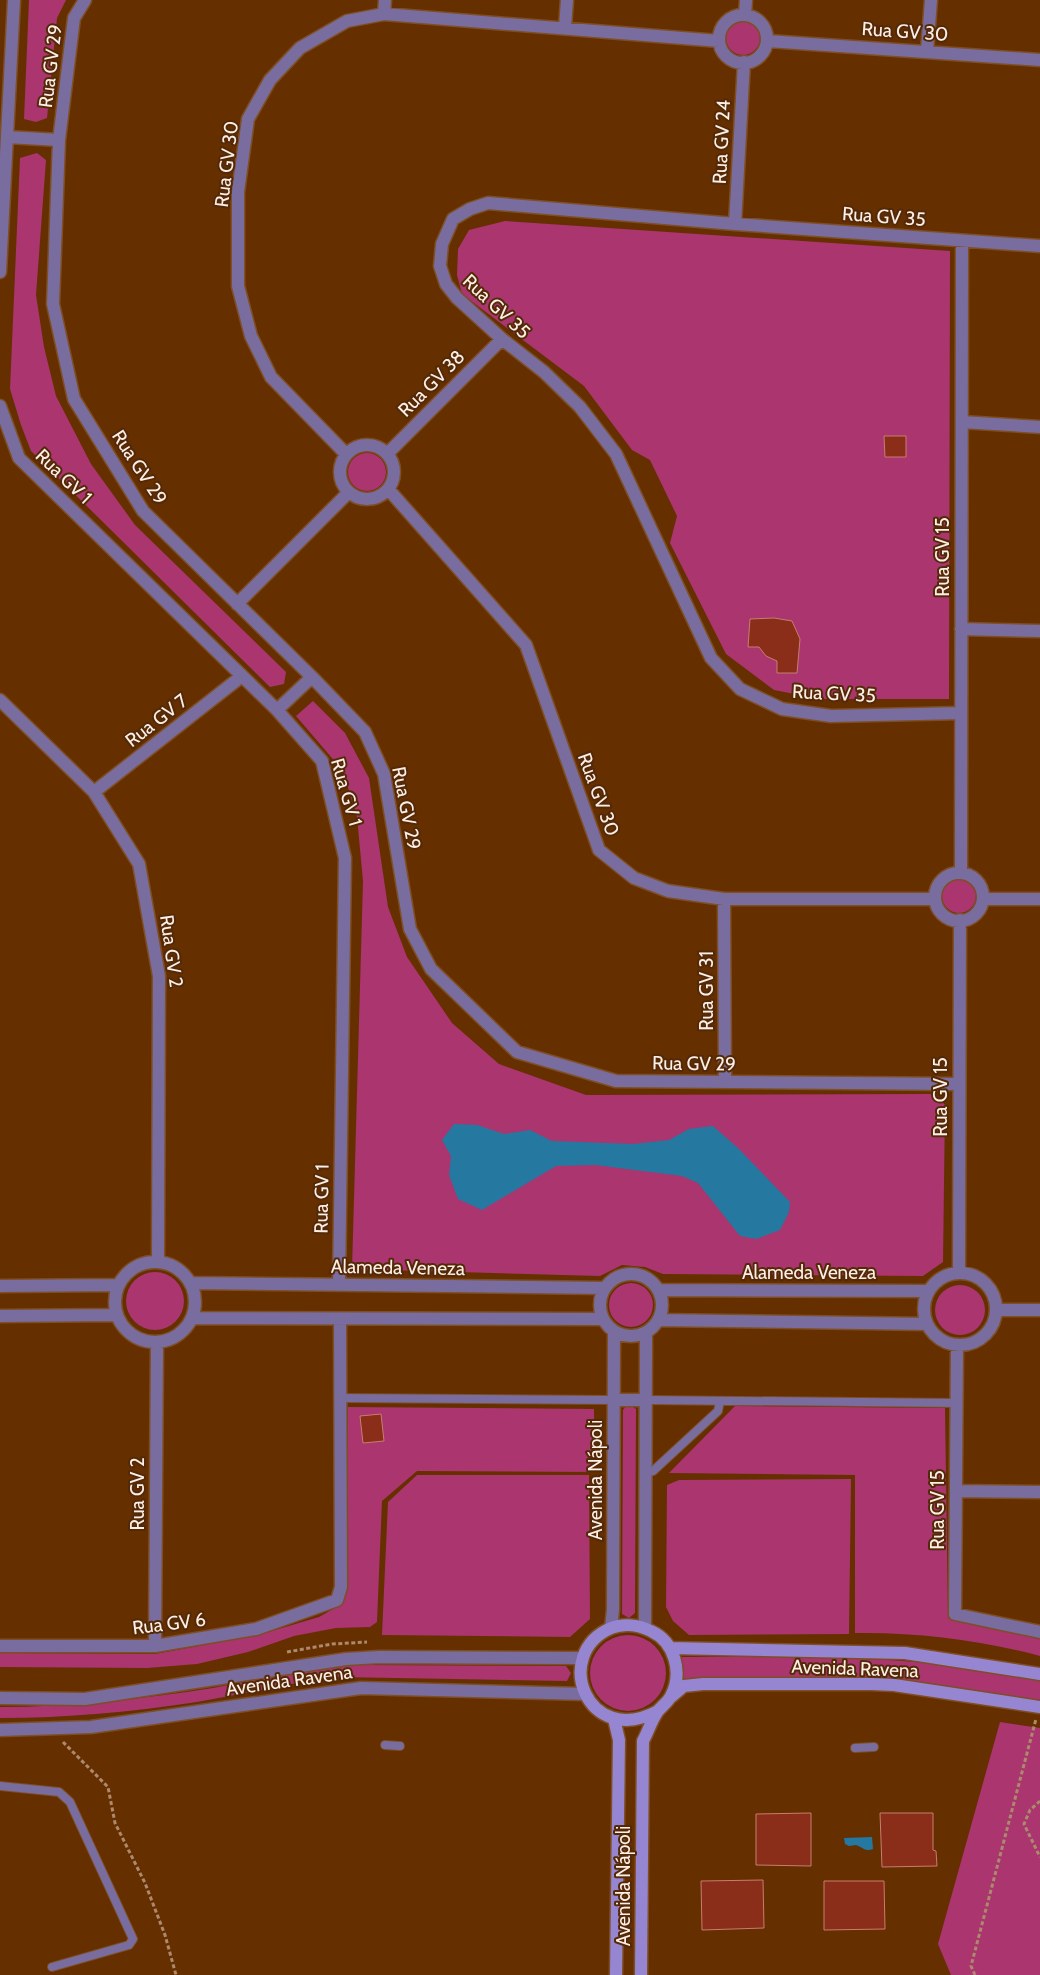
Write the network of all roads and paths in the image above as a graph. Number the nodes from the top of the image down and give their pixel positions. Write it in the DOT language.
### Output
graph roads {
  1 [pos="14,0"];
  2 [pos="85,0"];
  3 [pos="385,0"];
  4 [pos="567,0"];
  5 [pos="746,0"];
  6 [pos="931,0"];
  7 [pos="384,14"];
  8 [pos="745,15"];
  9 [pos="565,27"];
  10 [pos="719,41"];
  11 [pos="768,41"];
  12 [pos="927,51"];
  13 [pos="1040,60"];
  14 [pos="744,62"];
  15 [pos="7,137"];
  16 [pos="59,140"];
  17 [pos="735,224"];
  18 [pos="962,241"];
  19 [pos="1040,246"];
  20 [pos="0,272"];
  21 [pos="502,339"];
  22 [pos="0,406"];
  23 [pos="962,422"];
  24 [pos="1040,427"];
  25 [pos="346,454"];
  26 [pos="387,454"];
  27 [pos="389,490"];
  28 [pos="348,492"];
  29 [pos="237,604"];
  30 [pos="961,629"];
  31 [pos="1040,631"];
  32 [pos="242,676"];
  33 [pos="312,677"];
  34 [pos="0,700"];
  35 [pos="277,710"];
  36 [pos="960,713"];
  37 [pos="94,792"];
  38 [pos="961,873"];
  39 [pos="935,898"];
  40 [pos="724,899"];
  41 [pos="983,899"];
  42 [pos="1040,899"];
  43 [pos="960,920"];
  44 [pos="725,1082"];
  45 [pos="959,1084"];
  46 [pos="158,1261"];
  47 [pos="959,1273"];
  48 [pos="192,1283"];
  49 [pos="339,1284"];
  50 [pos="0,1286"];
  51 [pos="118,1286"];
  52 [pos="604,1288"];
  53 [pos="658,1290"];
  54 [pos="929,1291"];
  55 [pos="996,1310"];
  56 [pos="1040,1310"];
  57 [pos="116,1315"];
  58 [pos="0,1316"];
  59 [pos="192,1318"];
  60 [pos="340,1319"];
  61 [pos="603,1319"];
  62 [pos="658,1320"];
  63 [pos="927,1324"];
  64 [pos="614,1332"];
  65 [pos="646,1332"];
  66 [pos="157,1342"];
  67 [pos="957,1345"];
  68 [pos="340,1398"];
  69 [pos="614,1400"];
  70 [pos="646,1400"];
  71 [pos="720,1401"];
  72 [pos="957,1403"];
  73 [pos="645,1473"];
  74 [pos="956,1491"];
  75 [pos="1040,1492"];
  76 [pos="611,1628"];
  77 [pos="645,1628"];
  78 [pos="1040,1632"];
  79 [pos="0,1646"];
  80 [pos="155,1646"];
  81 [pos="670,1648"];
  82 [pos="582,1658"];
  83 [pos="1040,1674"];
  84 [pos="585,1694"];
  85 [pos="671,1696"];
  86 [pos="0,1698"];
  87 [pos="1040,1707"];
  88 [pos="658,1711"];
  89 [pos="614,1719"];
  90 [pos="0,1730"];
  91 [pos="60,1739"];
  92 [pos="385,1745"];
  93 [pos="400,1746"];
  94 [pos="874,1747"];
  95 [pos="856,1748"];
  96 [pos="0,1786"];
  97 [pos="1040,1801"];
  98 [pos="1040,1857"];
  99 [pos="52,1967"];
  100 [pos="176,1975"];
  101 [pos="616,1975"];
  102 [pos="641,1975"];
  103 [pos="974,1975"];
  1 -- 15 [label="street"];
  2 -- 16 [label="street, Rua GV 29"];
  3 -- 7 [label="street"];
  4 -- 9 [label="street"];
  5 -- 8 [label="street"];
  6 -- 12 [label="street"];
  7 -- 9 [label="street, Rua GV 30"];
  7 -- 25 [label="street, Rua GV 30"];
  8 -- 10 [label="street"];
  8 -- 11 [label="street"];
  9 -- 10 [label="street, Rua GV 30"];
  10 -- 14 [label="street"];
  11 -- 12 [label="street, Rua GV 30"];
  11 -- 14 [label="street"];
  12 -- 13 [label="street, Rua GV 30"];
  14 -- 17 [label="street, Rua GV 24"];
  15 -- 16 [label="street"];
  15 -- 20 [label="street"];
  16 -- 29 [label="street, Rua GV 29"];
  17 -- 18 [label="street, Rua GV 35"];
  17 -- 21 [label="street, Rua GV 35"];
  18 -- 19 [label="street, Rua GV 35"];
  18 -- 23 [label="street, Rua GV 15"];
  21 -- 26 [label="street, Rua GV 38"];
  21 -- 36 [label="street, Rua GV 35"];
  22 -- 32 [label="street, Rua GV 1"];
  23 -- 24 [label="street"];
  23 -- 30 [label="street, Rua GV 15"];
  25 -- 26 [label="street"];
  25 -- 28 [label="street"];
  26 -- 27 [label="street"];
  27 -- 28 [label="street"];
  27 -- 40 [label="street, Rua GV 30"];
  28 -- 29 [label="street"];
  29 -- 33 [label="street, Rua GV 29"];
  30 -- 31 [label="street"];
  30 -- 36 [label="street, Rua GV 15"];
  32 -- 35 [label="street, Rua GV 1"];
  32 -- 37 [label="street, Rua GV 7"];
  33 -- 35 [label="street"];
  33 -- 44 [label="street, Rua GV 29"];
  34 -- 37 [label="street, Rua GV 2"];
  35 -- 49 [label="street, Rua GV 1"];
  36 -- 38 [label="street, Rua GV 15"];
  37 -- 46 [label="street, Rua GV 2"];
  38 -- 39 [label="street"];
  38 -- 41 [label="street"];
  39 -- 40 [label="street, Rua GV 30"];
  39 -- 43 [label="street"];
  40 -- 44 [label="street, Rua GV 31"];
  41 -- 42 [label="street"];
  41 -- 43 [label="street"];
  43 -- 45 [label="street, Rua GV 15"];
  44 -- 45 [label="street, Rua GV 29"];
  45 -- 47 [label="street, Rua GV 15"];
  46 -- 48 [label="street"];
  46 -- 51 [label="street"];
  47 -- 54 [label="street"];
  47 -- 55 [label="street"];
  48 -- 49 [label="street, Alameda Veneza"];
  48 -- 59 [label="street"];
  49 -- 52 [label="street, Alameda Veneza"];
  50 -- 51 [label="street"];
  51 -- 57 [label="street"];
  52 -- 53 [label="street"];
  52 -- 61 [label="street"];
  53 -- 54 [label="street, Alameda Veneza"];
  53 -- 62 [label="street"];
  54 -- 63 [label="street"];
  55 -- 56 [label="street"];
  55 -- 67 [label="street"];
  57 -- 58 [label="street"];
  57 -- 66 [label="street"];
  59 -- 60 [label="street"];
  59 -- 66 [label="street"];
  60 -- 61 [label="street"];
  60 -- 68 [label="street"];
  61 -- 64 [label="street"];
  62 -- 63 [label="street"];
  62 -- 65 [label="street"];
  63 -- 67 [label="street"];
  64 -- 65 [label="street"];
  64 -- 69 [label="street, Avenida Nápoli"];
  65 -- 70 [label="street"];
  66 -- 80 [label="street, Rua GV 2"];
  67 -- 72 [label="street, Rua GV 15"];
  68 -- 69 [label="lane"];
  68 -- 80 [label="street, Rua GV 6"];
  69 -- 70 [label="street"];
  69 -- 76 [label="street, Avenida Nápoli"];
  70 -- 71 [label="lane"];
  70 -- 73 [label="street"];
  71 -- 72 [label="lane"];
  71 -- 73 [label="lane"];
  72 -- 74 [label="street, Rua GV 15"];
  73 -- 77 [label="street"];
  74 -- 75 [label="street"];
  74 -- 78 [label="street, Rua GV 15"];
  76 -- 77 [label="main road"];
  76 -- 82 [label="main road"];
  77 -- 81 [label="main road"];
  79 -- 80 [label="street, Rua GV 6"];
  81 -- 83 [label="main road, Avenida Ravena"];
  81 -- 85 [label="main road"];
  82 -- 84 [label="main road"];
  82 -- 86 [label="street, Avenida Ravena"];
  84 -- 89 [label="main road"];
  84 -- 90 [label="street, Avenida Ravena"];
  85 -- 87 [label="main road, Avenida Ravena"];
  85 -- 88 [label="main road"];
  87 -- 103 [label="path"];
  88 -- 89 [label="main road"];
  88 -- 102 [label="main road, Avenida Nápoli"];
  89 -- 101 [label="main road, Avenida Nápoli"];
  91 -- 100 [label="path"];
  92 -- 93 [label="lane"];
  94 -- 95 [label="lane"];
  96 -- 99 [label="lane"];
  97 -- 98 [label="path"];
}
